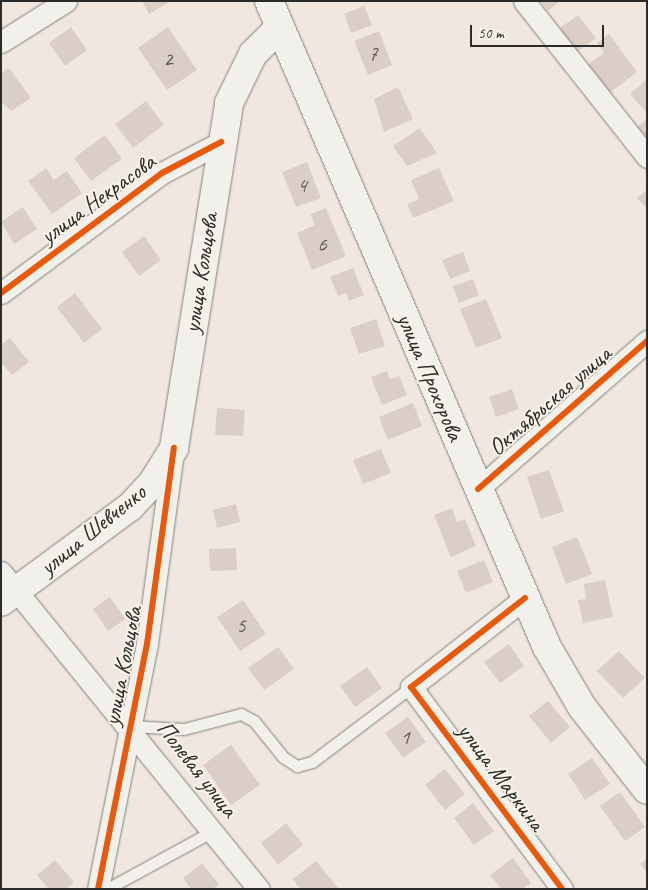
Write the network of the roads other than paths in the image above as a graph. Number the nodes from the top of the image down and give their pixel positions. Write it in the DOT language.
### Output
graph roads {
  1 [pos="66,1"];
  2 [pos="269,1"];
  3 [pos="524,1"];
  4 [pos="280,27"];
  5 [pos="1,42"];
  6 [pos="221,142"];
  7 [pos="647,157"];
  8 [pos="1,293"];
  9 [pos="647,341"];
  10 [pos="174,448"];
  11 [pos="478,489"];
  12 [pos="6,588"];
  13 [pos="525,598"];
  14 [pos="411,688"];
  15 [pos="130,726"];
  16 [pos="647,790"];
  17 [pos="213,831"];
  18 [pos="98,889"];
  19 [pos="108,889"];
  20 [pos="259,889"];
  21 [pos="562,889"];
  1 -- 5 [label="street"];
  2 -- 4 [label="main road, улица Прохорова"];
  3 -- 7 [label="street"];
  4 -- 6 [label="main road, улица Кольцова"];
  4 -- 11 [label="main road, улица Прохорова"];
  6 -- 8 [label="street, улица Некрасова"];
  6 -- 10 [label="main road, улица Кольцова"];
  9 -- 11 [label="street, Октябрьская улица"];
  10 -- 12 [label="main road, улица Шевченко"];
  10 -- 15 [label="street, улица Кольцова"];
  11 -- 13 [label="main road, улица Прохорова"];
  12 -- 15 [label="street, Полевая улица"];
  13 -- 14 [label="street"];
  13 -- 16 [label="main road, улица Прохорова"];
  14 -- 15 [label="lane"];
  14 -- 21 [label="street, улица Маркина"];
  15 -- 17 [label="street, Полевая улица"];
  15 -- 18 [label="street, улица Кольцова"];
  17 -- 19 [label="lane"];
  17 -- 20 [label="street, Полевая улица"];
}
